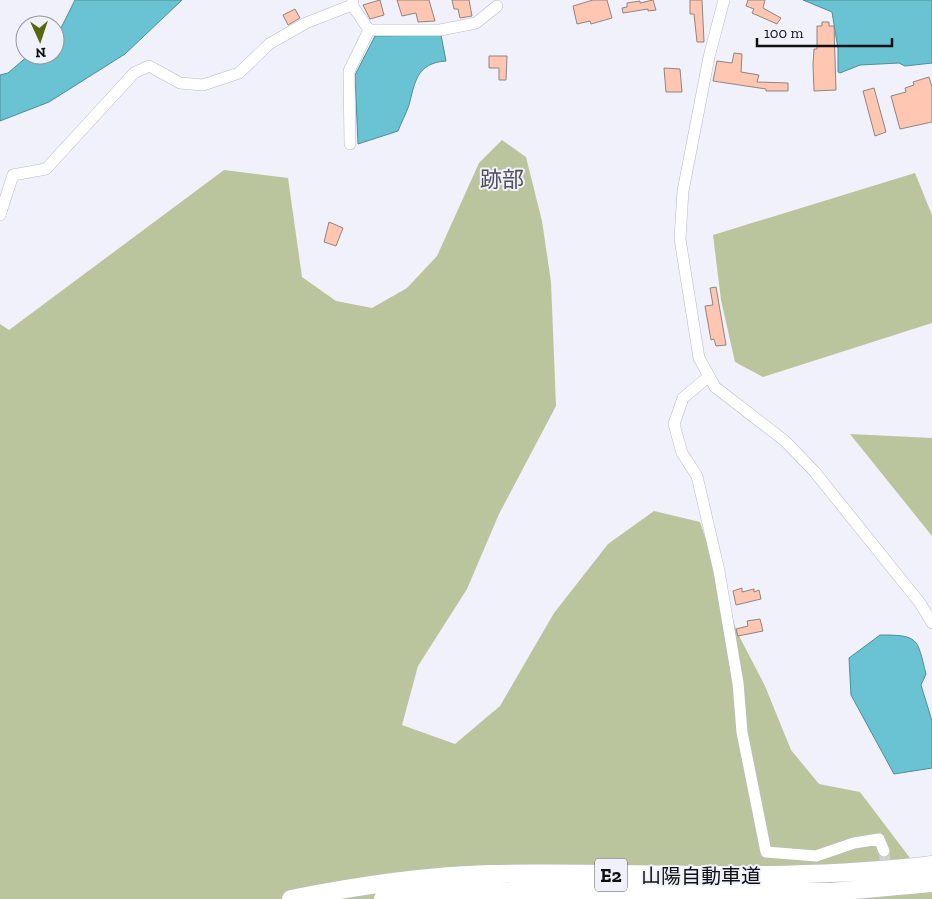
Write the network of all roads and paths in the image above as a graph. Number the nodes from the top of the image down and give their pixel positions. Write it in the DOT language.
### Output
graph roads {
  1 [pos="724,0"];
  2 [pos="353,3"];
  3 [pos="497,6"];
  4 [pos="369,30"];
  5 [pos="350,144"];
  6 [pos="0,215"];
  7 [pos="708,377"];
  8 [pos="932,624"];
  9 [pos="884,851"];
  10 [pos="932,853"];
  11 [pos="932,865"];
  12 [pos="722,876"];
  13 [pos="932,883"];
  14 [pos="290,899"];
  15 [pos="383,899"];
  1 -- 7 [label="street"];
  2 -- 4 [label="street"];
  2 -- 6 [label="street"];
  3 -- 4 [label="street"];
  4 -- 5 [label="street"];
  7 -- 8 [label="street"];
  7 -- 9 [label="street"];
  10 -- 12 [label="highway"];
  11 -- 12 [label="highway, 山陽自動車道 / E2"];
  12 -- 14 [label="highway, 山陽自動車道 / E2"];
  13 -- 15 [label="highway, 山陽自動車道 / E2"];
}
